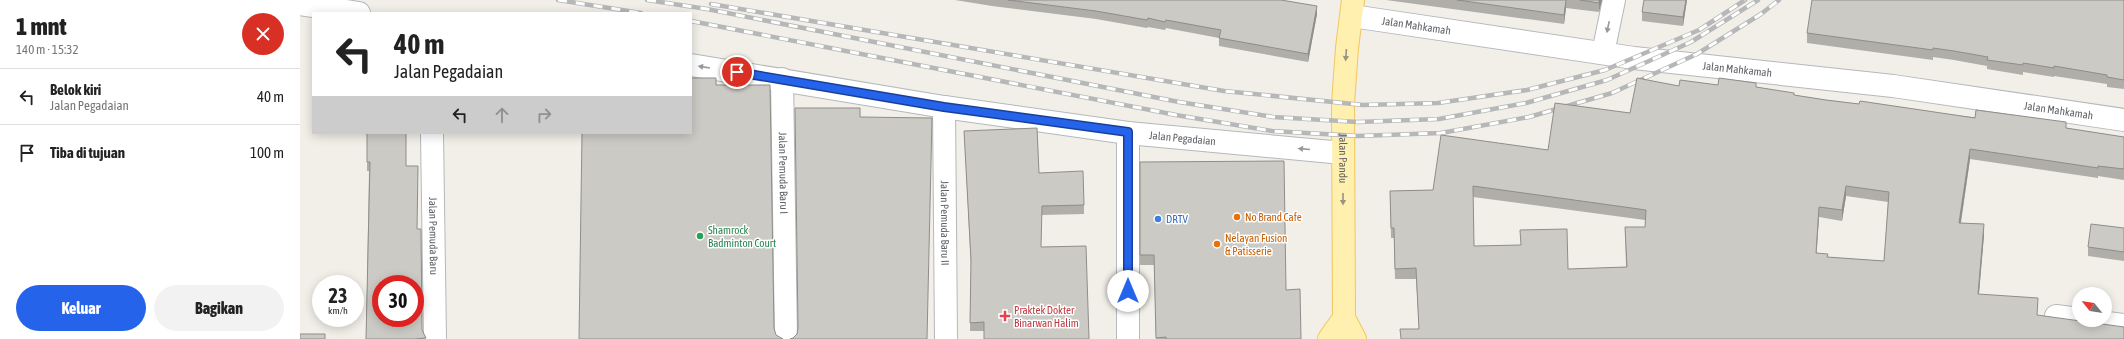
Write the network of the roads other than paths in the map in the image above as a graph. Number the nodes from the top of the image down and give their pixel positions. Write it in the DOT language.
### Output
graph roads {
  1 [pos="1614,0"];
  2 [pos="300,4"];
  3 [pos="1352,8"];
  4 [pos="352,12"];
  5 [pos="1603,53"];
  6 [pos="692,65"];
  7 [pos="782,79"];
  8 [pos="944,107"];
  9 [pos="2124,120"];
  10 [pos="1128,132"];
  11 [pos="432,134"];
  12 [pos="1343,152"];
  13 [pos="2056,316"];
  14 [pos="1344,318"];
  15 [pos="2072,318"];
  16 [pos="2112,323"];
  17 [pos="2124,325"];
  18 [pos="435,339"];
  19 [pos="786,339"];
  20 [pos="946,339"];
  21 [pos="1128,339"];
  22 [pos="1329,339"];
  23 [pos="1355,339"];
  1 -- 5 [label="street, one-way"];
  2 -- 4 [label="street"];
  3 -- 5 [label="street, Jalan Mahkamah"];
  3 -- 12 [label="main road, Jalan Pandu, one-way"];
  5 -- 9 [label="street, Jalan Mahkamah"];
  7 -- 6 [label="street, Jalan Pegadaian, one-way"];
  7 -- 8 [label="street, Jalan Pegadaian"];
  7 -- 19 [label="street, Jalan Pemuda Baru I"];
  8 -- 10 [label="street, Jalan Pegadaian"];
  8 -- 20 [label="street, Jalan Pemuda Baru II"];
  12 -- 10 [label="street, Jalan Pegadaian, one-way"];
  10 -- 21 [label="street"];
  11 -- 18 [label="street, Jalan Pemuda Baru"];
  12 -- 14 [label="main road, Jalan Pandu, one-way"];
  13 -- 15 [label="street"];
  14 -- 22 [label="main road"];
  14 -- 23 [label="main road, Jalan Pandu"];
  16 -- 17 [label="street"];
}
